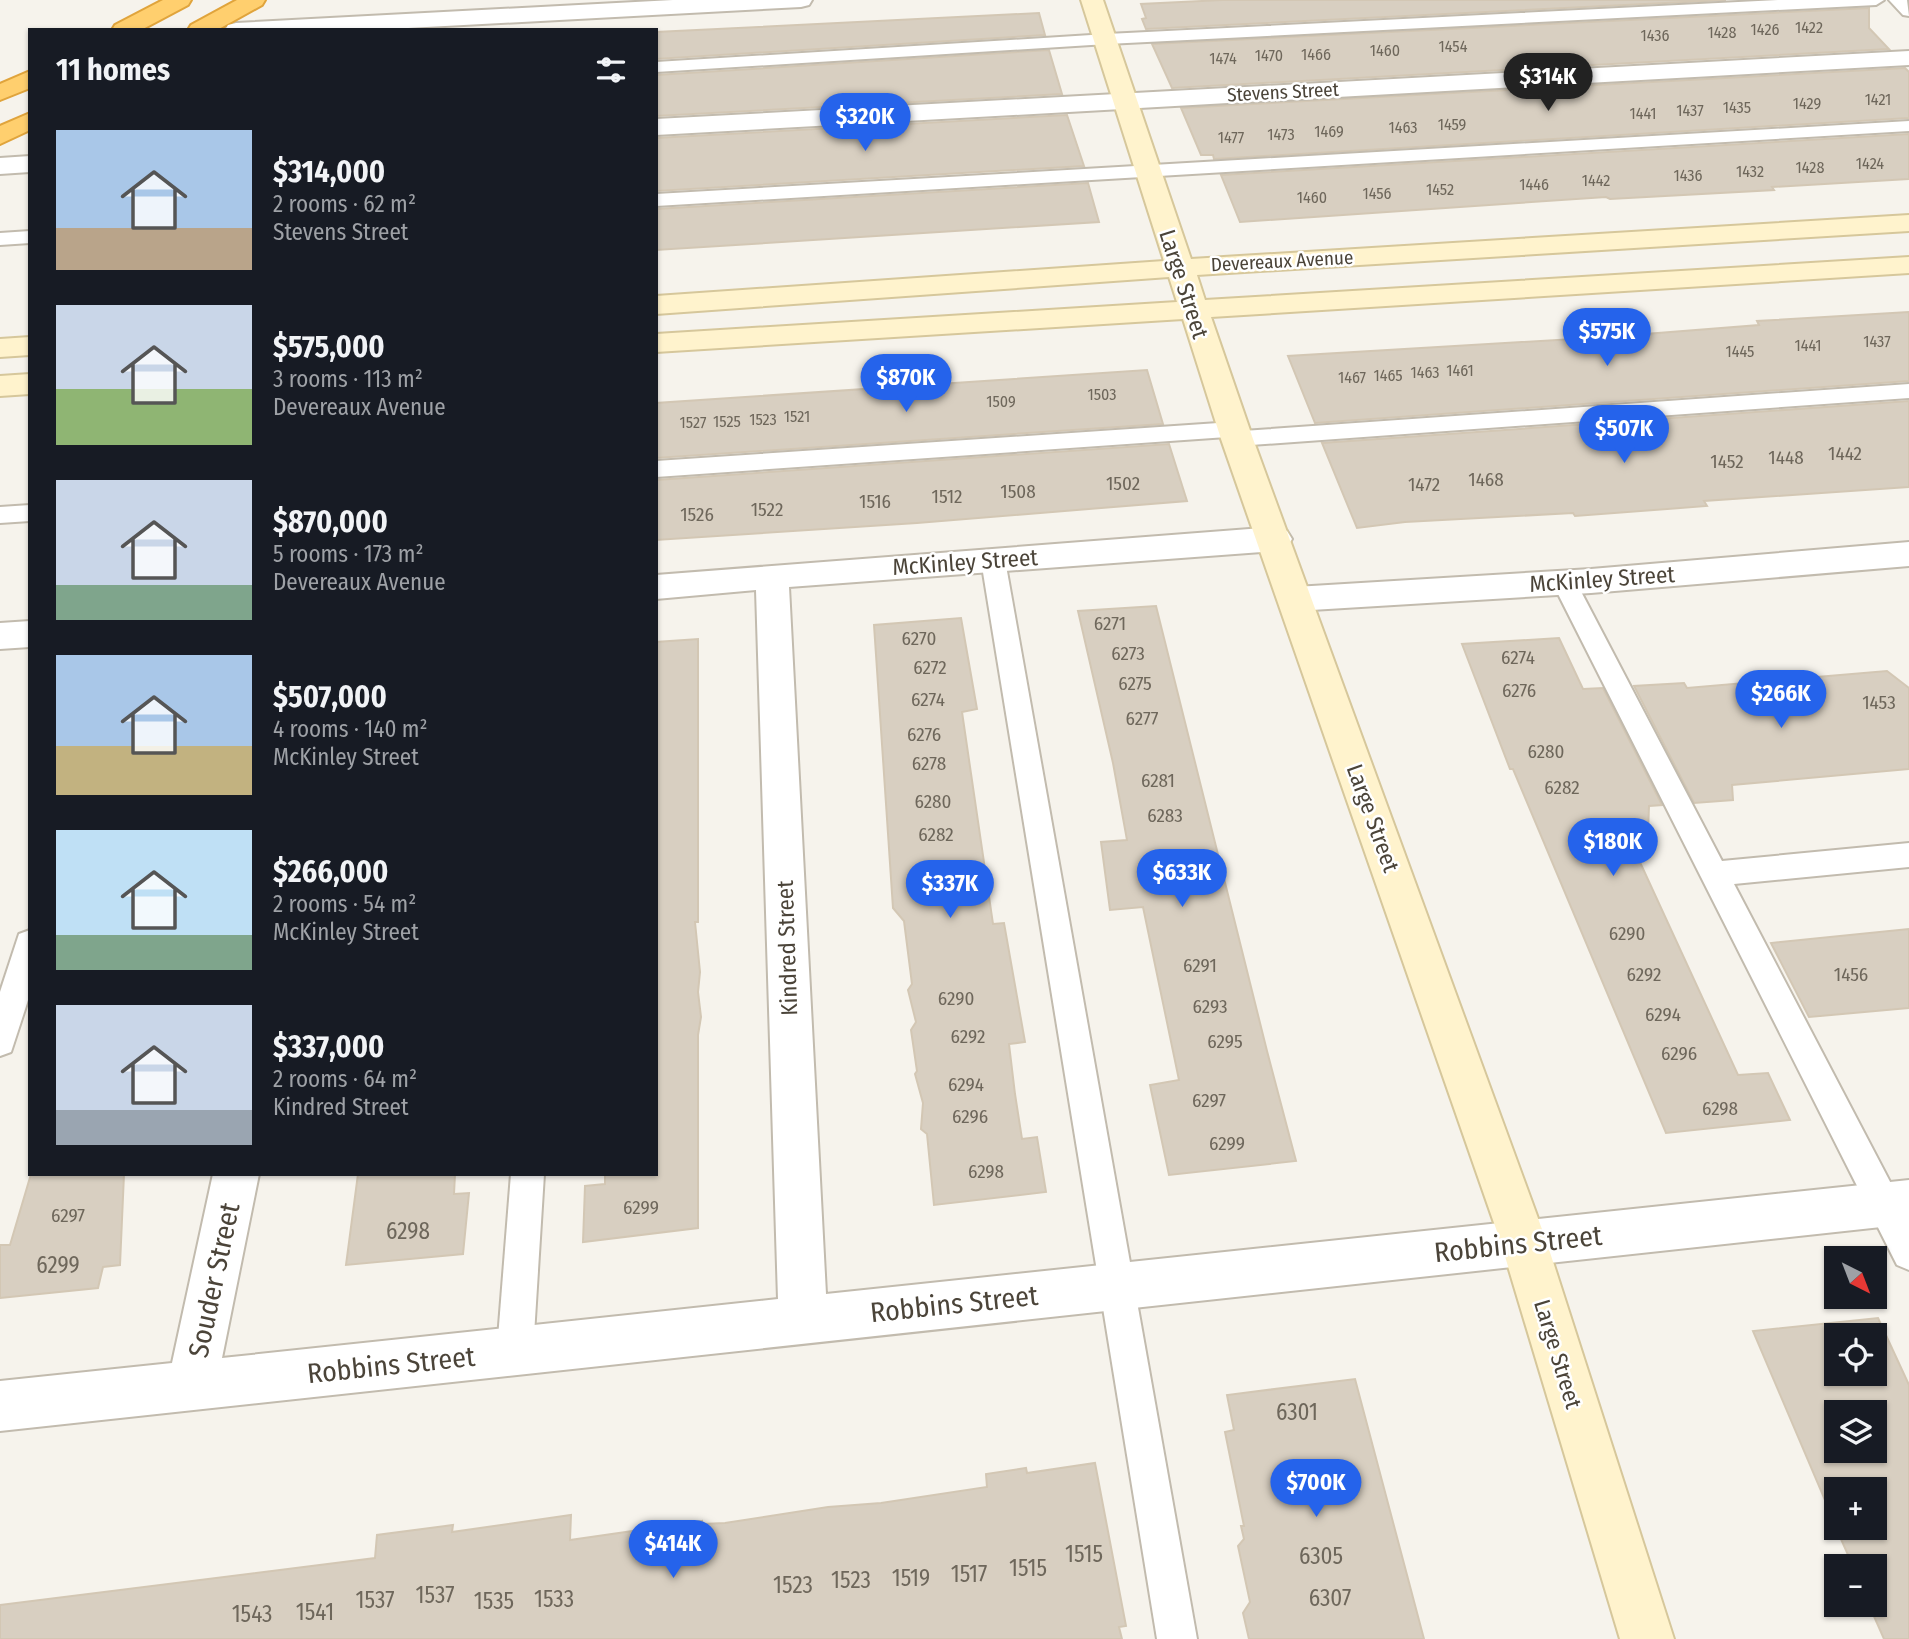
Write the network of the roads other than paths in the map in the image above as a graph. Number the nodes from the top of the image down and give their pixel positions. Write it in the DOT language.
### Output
graph roads {
  1 [pos="180,0"];
  2 [pos="254,0"];
  3 [pos="801,0"];
  4 [pos="1092,0"];
  5 [pos="1876,0"];
  6 [pos="1898,0"];
  7 [pos="1909,11"];
  8 [pos="127,28"];
  9 [pos="203,28"];
  10 [pos="274,28"];
  11 [pos="1107,39"];
  12 [pos="1909,58"];
  13 [pos="658,67"];
  14 [pos="28,79"];
  15 [pos="0,93"];
  16 [pos="1126,101"];
  17 [pos="28,121"];
  18 [pos="1909,125"];
  19 [pos="658,127"];
  20 [pos="0,136"];
  21 [pos="28,164"];
  22 [pos="0,166"];
  23 [pos="1148,170"];
  24 [pos="658,200"];
  25 [pos="1909,223"];
  26 [pos="1766,232"];
  27 [pos="28,237"];
  28 [pos="0,239"];
  29 [pos="1909,265"];
  30 [pos="1178,268"];
  31 [pos="1793,272"];
  32 [pos="658,305"];
  33 [pos="1193,310"];
  34 [pos="658,343"];
  35 [pos="28,346"];
  36 [pos="0,348"];
  37 [pos="28,384"];
  38 [pos="0,386"];
  39 [pos="1909,391"];
  40 [pos="1235,434"];
  41 [pos="658,469"];
  42 [pos="28,513"];
  43 [pos="0,515"];
  44 [pos="1275,539"];
  45 [pos="1909,554"];
  46 [pos="993,560"];
  47 [pos="772,576"];
  48 [pos="1564,582"];
  49 [pos="658,587"];
  50 [pos="1294,598"];
  51 [pos="28,634"];
  52 [pos="0,636"];
  53 [pos="1909,855"];
  54 [pos="1715,874"];
  55 [pos="28,950"];
  56 [pos="0,1042"];
  57 [pos="236,1176"];
  58 [pos="528,1176"];
  59 [pos="1898,1203"];
  60 [pos="1524,1243"];
  61 [pos="1909,1253"];
  62 [pos="1116,1287"];
  63 [pos="803,1321"];
  64 [pos="515,1351"];
  65 [pos="192,1386"];
  66 [pos="0,1406"];
  67 [pos="1177,1639"];
  68 [pos="1647,1639"];
  1 -- 8 [label="highway"];
  2 -- 9 [label="highway"];
  3 -- 10 [label="street"];
  4 -- 11 [label="main road, Large Street"];
  5 -- 11 [label="lane"];
  6 -- 7 [label="lane"];
  11 -- 13 [label="lane"];
  11 -- 16 [label="main road, Large Street"];
  12 -- 16 [label="street, Stevens Street"];
  14 -- 15 [label="highway"];
  16 -- 19 [label="street, Stevens Street"];
  16 -- 23 [label="main road, Large Street"];
  17 -- 20 [label="highway"];
  18 -- 23 [label="lane"];
  21 -- 22 [label="street"];
  23 -- 24 [label="lane"];
  23 -- 30 [label="main road, Large Street"];
  25 -- 26 [label="main road, Devereaux Avenue"];
  26 -- 30 [label="main road, Devereaux Avenue"];
  26 -- 31 [label="main road"];
  27 -- 28 [label="lane"];
  29 -- 31 [label="main road, Devereaux Avenue"];
  30 -- 32 [label="main road, Devereaux Avenue"];
  30 -- 33 [label="main road, Large Street"];
  31 -- 33 [label="main road, Devereaux Avenue"];
  33 -- 34 [label="main road, Devereaux Avenue"];
  33 -- 40 [label="main road, Large Street"];
  35 -- 36 [label="main road"];
  37 -- 38 [label="main road"];
  39 -- 40 [label="lane"];
  40 -- 41 [label="lane"];
  40 -- 44 [label="main road, Large Street"];
  42 -- 43 [label="lane"];
  44 -- 46 [label="street, McKinley Street"];
  44 -- 50 [label="main road, Large Street"];
  45 -- 48 [label="street, McKinley Street"];
  46 -- 47 [label="street, McKinley Street"];
  46 -- 62 [label="lane"];
  47 -- 49 [label="street, McKinley Street"];
  47 -- 63 [label="street, Kindred Street"];
  48 -- 50 [label="street, McKinley Street"];
  48 -- 54 [label="lane"];
  50 -- 60 [label="main road, Large Street"];
  51 -- 52 [label="street"];
  53 -- 54 [label="lane"];
  54 -- 59 [label="lane"];
  55 -- 56 [label="lane"];
  57 -- 65 [label="street, Souder Street"];
  58 -- 64 [label="lane"];
  59 -- 60 [label="street, Robbins Street"];
  59 -- 61 [label="lane"];
  60 -- 62 [label="street, Robbins Street"];
  60 -- 68 [label="main road, Large Street"];
  62 -- 63 [label="street, Robbins Street"];
  62 -- 67 [label="lane"];
  63 -- 64 [label="street, Robbins Street"];
  64 -- 65 [label="street, Robbins Street"];
  65 -- 66 [label="street, Robbins Street"];
}
